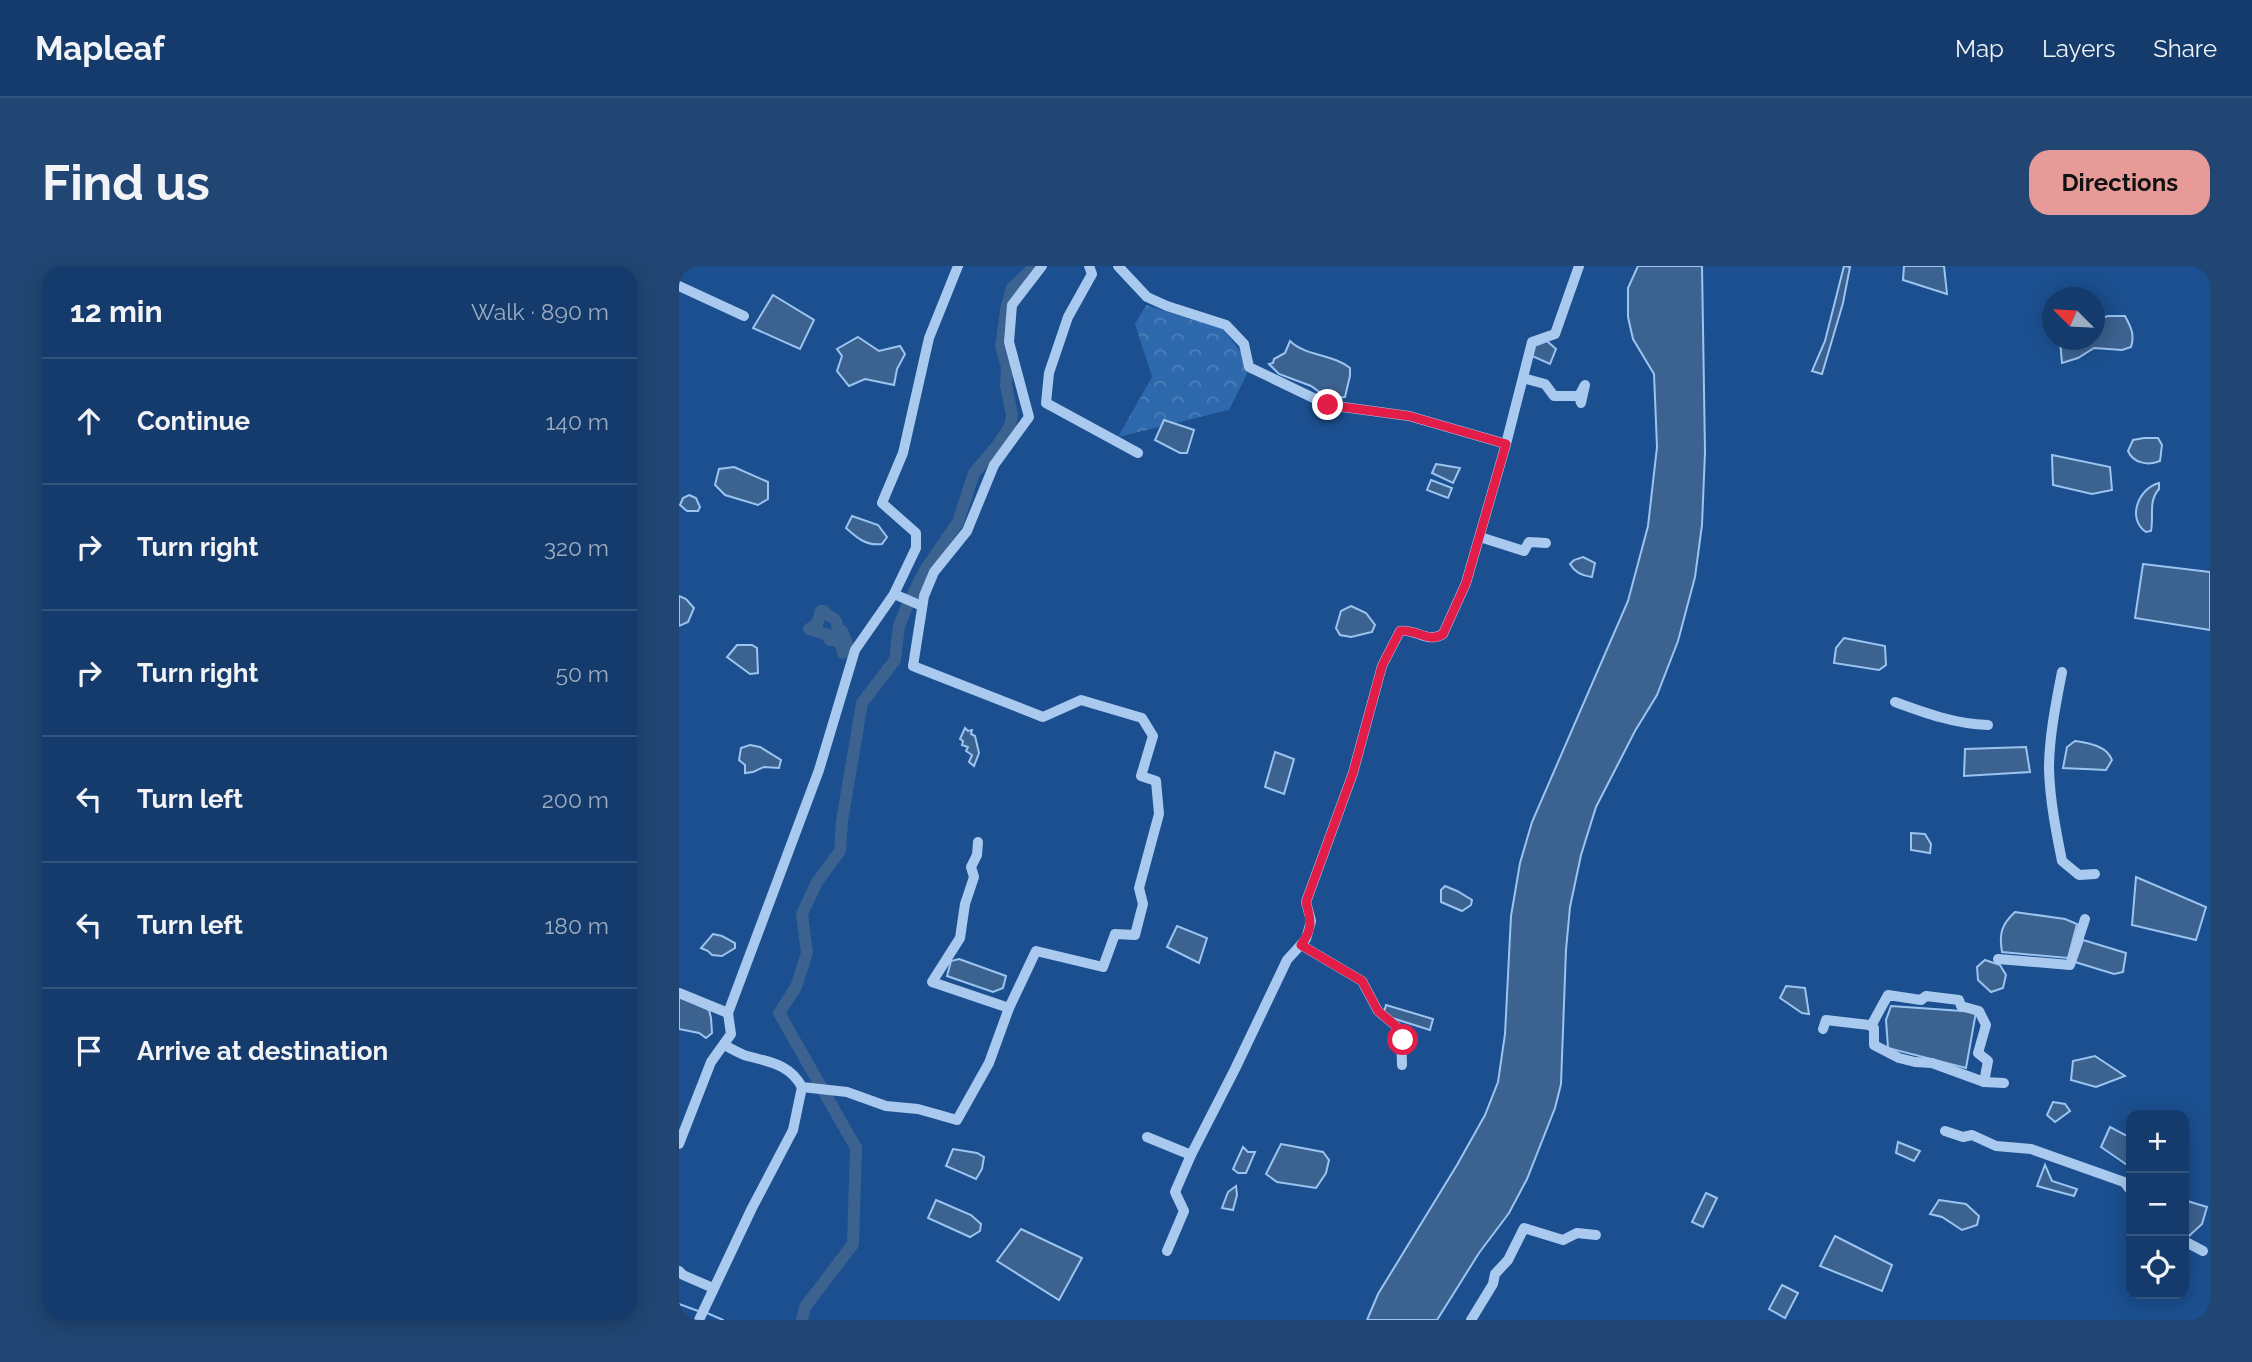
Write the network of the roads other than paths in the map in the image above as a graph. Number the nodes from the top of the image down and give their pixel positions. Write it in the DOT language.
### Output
graph roads {
  1 [pos="958,266"];
  2 [pos="1042,266"];
  3 [pos="1089,266"];
  4 [pos="1118,266"];
  5 [pos="1579,266"];
  6 [pos="679,286"];
  7 [pos="744,316"];
  8 [pos="1523,378"];
  9 [pos="1579,397"];
  10 [pos="1506,444"];
  11 [pos="1138,453"];
  12 [pos="1480,537"];
  13 [pos="1546,543"];
  14 [pos="899,596"];
  15 [pos="919,604"];
  16 [pos="2062,672"];
  17 [pos="1895,702"];
  18 [pos="1988,725"];
  19 [pos="978,842"];
  20 [pos="2095,874"];
  21 [pos="2085,919"];
  22 [pos="1301,945"];
  23 [pos="1998,959"];
  24 [pos="679,993"];
  25 [pos="1009,1008"];
  26 [pos="728,1013"];
  27 [pos="1871,1026"];
  28 [pos="1823,1029"];
  29 [pos="724,1045"];
  30 [pos="1402,1065"];
  31 [pos="1984,1082"];
  32 [pos="2004,1083"];
  33 [pos="802,1087"];
  34 [pos="1945,1131"];
  35 [pos="1147,1137"];
  36 [pos="679,1144"];
  37 [pos="1191,1155"];
  38 [pos="2126,1185"];
  39 [pos="1596,1235"];
  40 [pos="2189,1244"];
  41 [pos="1167,1251"];
  42 [pos="2203,1251"];
  43 [pos="679,1271"];
  44 [pos="713,1288"];
  45 [pos="699,1320"];
  46 [pos="1471,1320"];
  1 -- 14 [label="street"];
  2 -- 15 [label="street"];
  3 -- 11 [label="street"];
  4 -- 10 [label="street"];
  5 -- 8 [label="street"];
  6 -- 7 [label="street"];
  8 -- 9 [label="street"];
  8 -- 10 [label="street"];
  10 -- 12 [label="street"];
  12 -- 13 [label="street"];
  12 -- 22 [label="street"];
  14 -- 15 [label="street"];
  14 -- 26 [label="street"];
  15 -- 25 [label="street"];
  16 -- 20 [label="street"];
  17 -- 18 [label="street"];
  19 -- 25 [label="street"];
  21 -- 23 [label="street"];
  22 -- 30 [label="street"];
  22 -- 37 [label="street"];
  24 -- 26 [label="street"];
  25 -- 33 [label="street"];
  26 -- 29 [label="street"];
  27 -- 28 [label="street"];
  27 -- 31 [label="street"];
  27 -- 31 [label="street"];
  29 -- 33 [label="street"];
  29 -- 36 [label="street"];
  31 -- 32 [label="street"];
  33 -- 44 [label="street"];
  34 -- 38 [label="street"];
  35 -- 37 [label="street"];
  37 -- 41 [label="street"];
  39 -- 46 [label="street"];
  40 -- 42 [label="street"];
  43 -- 44 [label="street"];
  44 -- 45 [label="street"];
}
